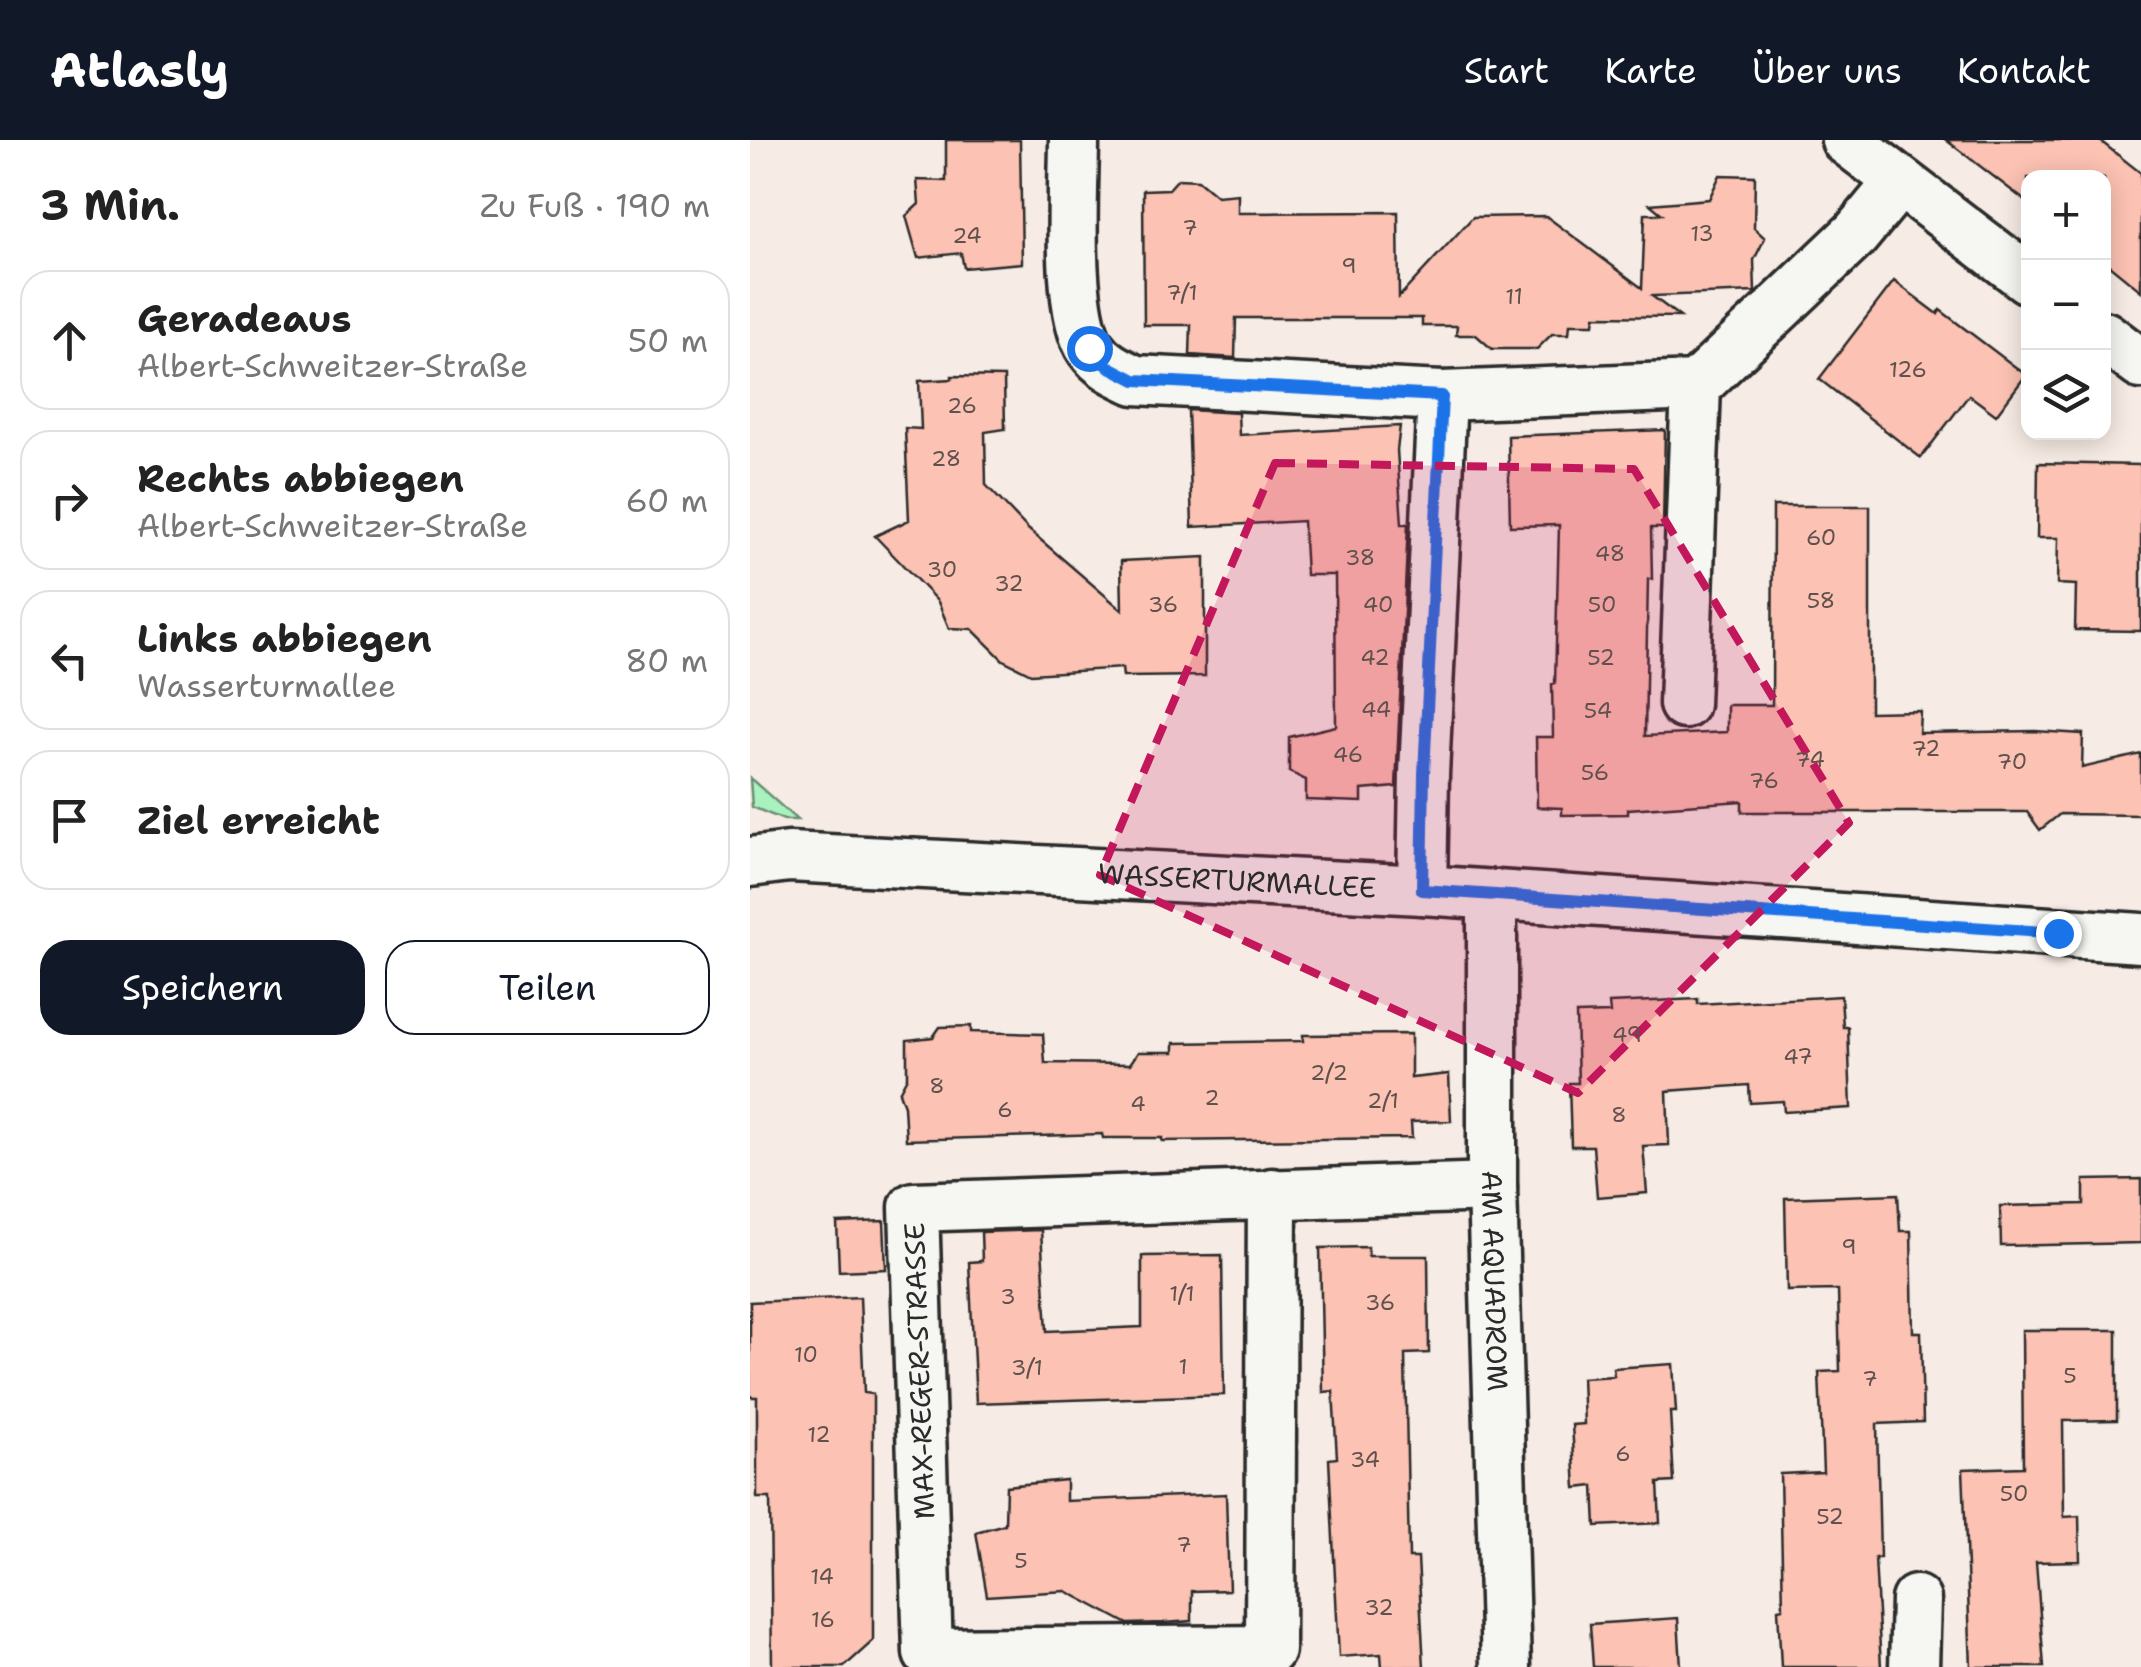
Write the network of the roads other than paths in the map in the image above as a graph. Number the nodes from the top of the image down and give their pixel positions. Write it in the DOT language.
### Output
graph roads {
  1 [pos="1074,140"];
  2 [pos="1846,140"];
  3 [pos="1899,182"];
  4 [pos="2021,274"];
  5 [pos="2111,341"];
  6 [pos="2141,364"];
  7 [pos="1696,386"];
  8 [pos="1442,396"];
  9 [pos="1684,704"];
  10 [pos="750,862"];
  11 [pos="1422,890"];
  12 [pos="1492,896"];
  13 [pos="2141,938"];
  14 [pos="1492,1186"];
  15 [pos="1272,1193"];
  16 [pos="1916,1600"];
  17 [pos="922,1660"];
  18 [pos="1506,1667"];
  19 [pos="1914,1667"];
  1 -- 8 [label="street"];
  2 -- 3 [label="street"];
  3 -- 4 [label="street"];
  3 -- 7 [label="street"];
  5 -- 6 [label="street"];
  7 -- 8 [label="street"];
  7 -- 9 [label="street"];
  8 -- 11 [label="street"];
  10 -- 11 [label="street, WASSERTURMALLEE"];
  11 -- 12 [label="street, WASSERTURMALLEE"];
  12 -- 13 [label="street, WASSERTURMALLEE"];
  12 -- 14 [label="street, AM AQUADROM"];
  14 -- 15 [label="street, MAX-REGER-STRASSE"];
  14 -- 18 [label="street, AM AQUADROM"];
  15 -- 17 [label="street, MAX-REGER-STRASSE"];
  15 -- 17 [label="street, MAX-REGER-STRASSE"];
  16 -- 19 [label="street"];
}
